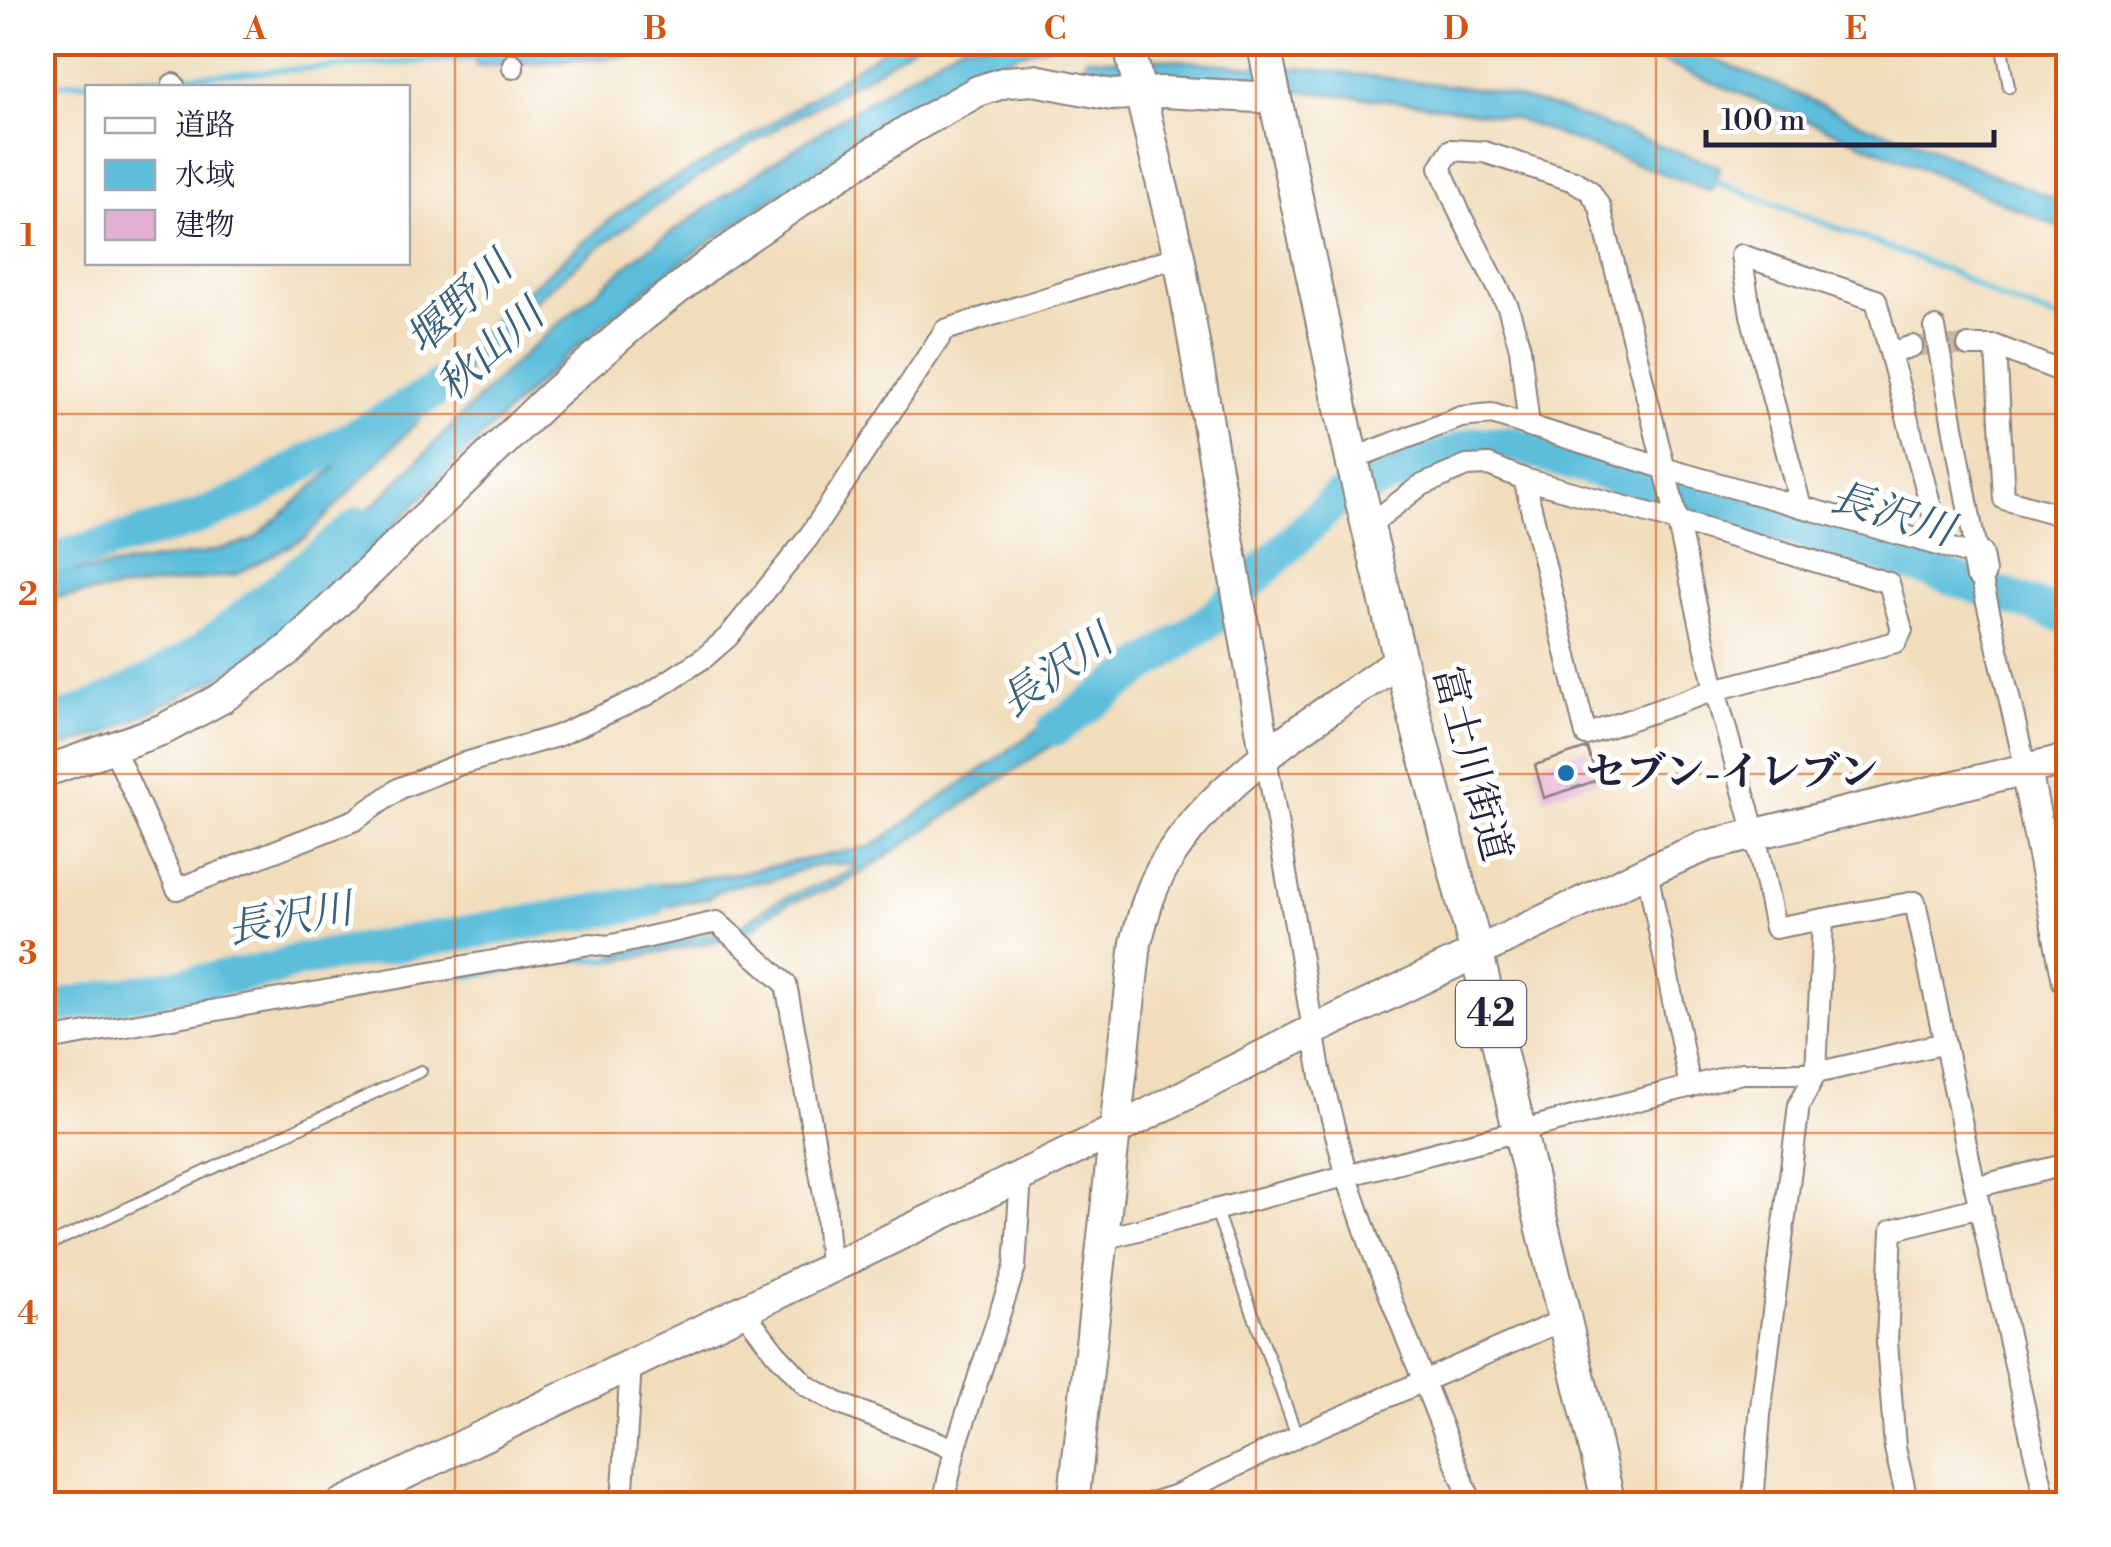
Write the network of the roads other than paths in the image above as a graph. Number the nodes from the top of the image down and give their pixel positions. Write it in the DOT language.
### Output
graph roads {
  1 [pos="1128,42"];
  2 [pos="1263,42"];
  3 [pos="2000,42"];
  4 [pos="1138,86"];
  5 [pos="2010,86"];
  6 [pos="1274,92"];
  7 [pos="1178,256"];
  8 [pos="1936,328"];
  9 [pos="1912,346"];
  10 [pos="1968,346"];
  11 [pos="1996,346"];
  12 [pos="1891,353"];
  13 [pos="2068,374"];
  14 [pos="1529,427"];
  15 [pos="1352,460"];
  16 [pos="1663,469"];
  17 [pos="1524,479"];
  18 [pos="1801,507"];
  19 [pos="2068,517"];
  20 [pos="1677,520"];
  21 [pos="1368,526"];
  22 [pos="1941,545"];
  23 [pos="1979,564"];
  24 [pos="1400,660"];
  25 [pos="1715,690"];
  26 [pos="113,747"];
  27 [pos="1266,757"];
  28 [pos="2068,760"];
  29 [pos="42,770"];
  30 [pos="2026,770"];
  31 [pos="1754,834"];
  32 [pos="1647,871"];
  33 [pos="1822,919"];
  34 [pos="1477,954"];
  35 [pos="2068,981"];
  36 [pos="1312,1031"];
  37 [pos="42,1041"];
  38 [pos="1945,1042"];
  39 [pos="421,1070"];
  40 [pos="1816,1073"];
  41 [pos="1690,1087"];
  42 [pos="1116,1130"];
  43 [pos="1519,1131"];
  44 [pos="2068,1164"];
  45 [pos="1021,1176"];
  46 [pos="1347,1177"];
  47 [pos="1978,1197"];
  48 [pos="1216,1211"];
  49 [pos="1102,1239"];
  50 [pos="42,1248"];
  51 [pos="830,1268"];
  52 [pos="744,1310"];
  53 [pos="1563,1320"];
  54 [pos="632,1364"];
  55 [pos="1423,1382"];
  56 [pos="1298,1436"];
  57 [pos="955,1449"];
  58 [pos="1178,1500"];
  59 [pos="342,1504"];
  60 [pos="622,1504"];
  61 [pos="942,1504"];
  62 [pos="1072,1504"];
  63 [pos="1148,1504"];
  64 [pos="1472,1504"];
  65 [pos="1609,1504"];
  66 [pos="1752,1504"];
  67 [pos="1908,1504"];
  68 [pos="2046,1504"];
  1 -- 4 [label="street"];
  2 -- 6 [label="main road, 富士川街道 / 42"];
  3 -- 5 [label="lane"];
  4 -- 6 [label="street"];
  4 -- 7 [label="street"];
  4 -- 26 [label="street"];
  6 -- 15 [label="main road, 富士川街道 / 42"];
  7 -- 26 [label="street"];
  7 -- 27 [label="street"];
  8 -- 23 [label="street"];
  9 -- 12 [label="street"];
  10 -- 11 [label="street"];
  11 -- 13 [label="street"];
  11 -- 19 [label="street"];
  12 -- 18 [label="street"];
  12 -- 22 [label="street"];
  14 -- 15 [label="street"];
  14 -- 16 [label="street"];
  14 -- 16 [label="street"];
  15 -- 21 [label="main road, 富士川街道 / 42"];
  16 -- 18 [label="street"];
  16 -- 20 [label="street"];
  17 -- 20 [label="street"];
  17 -- 21 [label="street"];
  17 -- 25 [label="street"];
  18 -- 22 [label="street"];
  20 -- 25 [label="street"];
  20 -- 25 [label="street"];
  21 -- 24 [label="main road, 富士川街道 / 42"];
  22 -- 23 [label="street"];
  23 -- 30 [label="street"];
  24 -- 27 [label="street"];
  24 -- 34 [label="main road, 富士川街道 / 42"];
  25 -- 31 [label="street"];
  26 -- 29 [label="street"];
  27 -- 36 [label="street"];
  27 -- 42 [label="street"];
  28 -- 30 [label="street"];
  30 -- 31 [label="street"];
  30 -- 35 [label="street"];
  31 -- 32 [label="street"];
  31 -- 33 [label="street"];
  32 -- 34 [label="street"];
  32 -- 41 [label="street"];
  33 -- 38 [label="street"];
  33 -- 40 [label="street"];
  34 -- 36 [label="street"];
  34 -- 43 [label="main road, 富士川街道 / 42"];
  36 -- 42 [label="street"];
  36 -- 46 [label="street"];
  37 -- 51 [label="street"];
  38 -- 40 [label="street"];
  38 -- 47 [label="street"];
  39 -- 50 [label="lane"];
  40 -- 41 [label="street"];
  40 -- 66 [label="street"];
  41 -- 43 [label="street"];
  42 -- 45 [label="street"];
  42 -- 49 [label="street"];
  43 -- 46 [label="street"];
  43 -- 53 [label="main road, 富士川街道 / 42"];
  44 -- 47 [label="street"];
  45 -- 51 [label="street"];
  45 -- 57 [label="street"];
  46 -- 48 [label="street"];
  46 -- 55 [label="street"];
  47 -- 67 [label="street"];
  47 -- 68 [label="street"];
  48 -- 49 [label="street"];
  48 -- 56 [label="lane"];
  49 -- 62 [label="street"];
  51 -- 52 [label="street"];
  52 -- 54 [label="street"];
  52 -- 57 [label="street"];
  53 -- 55 [label="street"];
  53 -- 65 [label="main road, 富士川街道 / 42"];
  54 -- 59 [label="street"];
  54 -- 60 [label="street"];
  55 -- 56 [label="street"];
  55 -- 64 [label="street"];
  56 -- 58 [label="street"];
  57 -- 61 [label="street"];
  58 -- 63 [label="street"];
}
